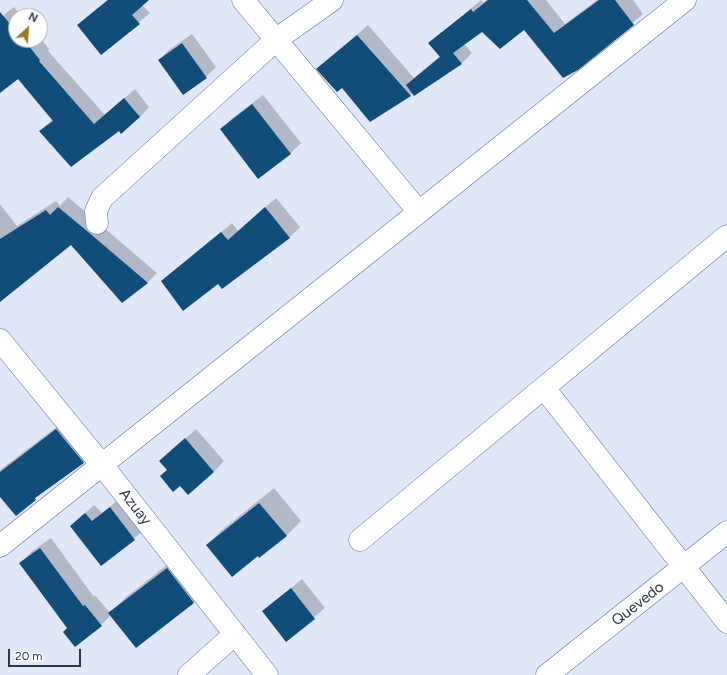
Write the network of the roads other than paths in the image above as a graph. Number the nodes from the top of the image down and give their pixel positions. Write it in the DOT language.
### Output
graph roads {
  1 [pos="243,0"];
  2 [pos="332,0"];
  3 [pos="685,0"];
  4 [pos="277,39"];
  5 [pos="419,212"];
  6 [pos="97,223"];
  7 [pos="727,236"];
  8 [pos="0,340"];
  9 [pos="544,388"];
  10 [pos="102,466"];
  11 [pos="727,532"];
  12 [pos="360,540"];
  13 [pos="0,546"];
  14 [pos="683,568"];
  15 [pos="727,622"];
  16 [pos="235,634"];
  17 [pos="189,675"];
  18 [pos="267,675"];
  19 [pos="547,675"];
  1 -- 4 [label="street"];
  2 -- 4 [label="street"];
  3 -- 5 [label="street"];
  4 -- 5 [label="street"];
  4 -- 6 [label="street"];
  5 -- 10 [label="street"];
  7 -- 9 [label="street"];
  8 -- 10 [label="street, Azuay"];
  9 -- 12 [label="street"];
  9 -- 14 [label="street"];
  10 -- 13 [label="street"];
  10 -- 16 [label="street, Azuay"];
  11 -- 14 [label="street, Quevedo"];
  14 -- 15 [label="street"];
  14 -- 19 [label="street, Quevedo"];
  16 -- 17 [label="street"];
  16 -- 18 [label="street, Azuay"];
}
